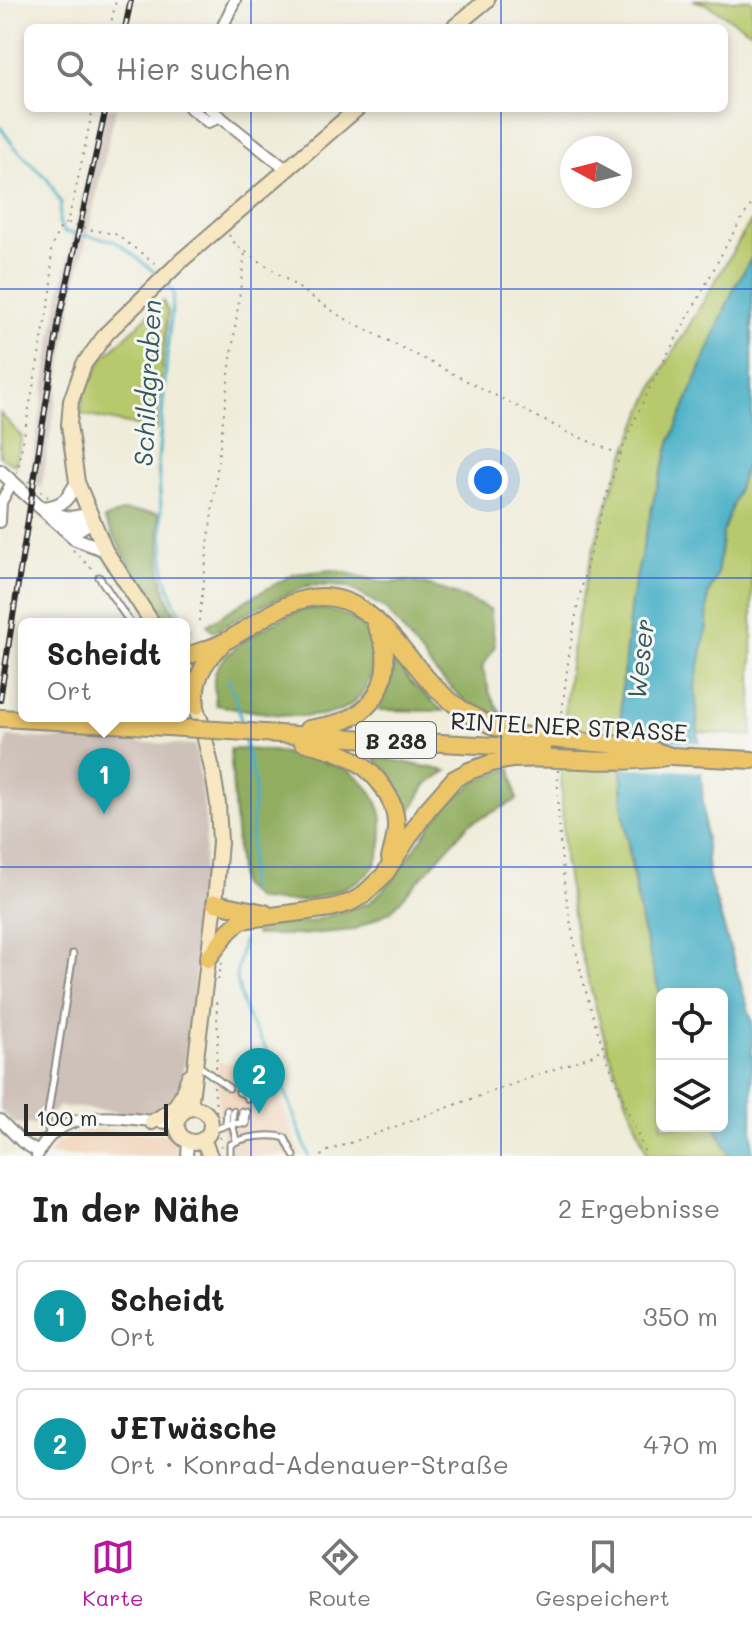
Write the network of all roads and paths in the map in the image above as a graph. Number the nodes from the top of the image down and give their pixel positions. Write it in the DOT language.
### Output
graph roads {
  1 [pos="116,0"];
  2 [pos="235,0"];
  3 [pos="487,0"];
  4 [pos="111,24"];
  5 [pos="224,24"];
  6 [pos="458,24"];
  7 [pos="92,112"];
  8 [pos="195,112"];
  9 [pos="214,112"];
  10 [pos="353,112"];
  11 [pos="221,117"];
  12 [pos="286,169"];
  13 [pos="752,204"];
  14 [pos="66,223"];
  15 [pos="221,225"];
  16 [pos="246,251"];
  17 [pos="162,279"];
  18 [pos="0,471"];
  19 [pos="19,480"];
  20 [pos="77,482"];
  21 [pos="47,506"];
  22 [pos="91,518"];
  23 [pos="0,522"];
  24 [pos="63,528"];
  25 [pos="105,550"];
  26 [pos="99,577"];
  27 [pos="369,614"];
  28 [pos="127,618"];
  29 [pos="149,618"];
  30 [pos="199,621"];
  31 [pos="222,643"];
  32 [pos="190,656"];
  33 [pos="205,662"];
  34 [pos="190,667"];
  35 [pos="190,692"];
  36 [pos="196,706"];
  37 [pos="86,722"];
  38 [pos="279,734"];
  39 [pos="513,746"];
  40 [pos="671,756"];
  41 [pos="752,760"];
  42 [pos="384,875"];
  43 [pos="215,903"];
  44 [pos="272,915"];
  45 [pos="241,920"];
  46 [pos="73,954"];
  47 [pos="208,959"];
  48 [pos="219,976"];
  49 [pos="200,1041"];
  50 [pos="202,1068"];
  51 [pos="215,1079"];
  52 [pos="229,1088"];
  53 [pos="214,1092"];
  54 [pos="195,1109"];
  55 [pos="230,1110"];
  56 [pos="245,1112"];
  57 [pos="0,1120"];
  58 [pos="152,1122"];
  59 [pos="229,1123"];
  60 [pos="177,1124"];
  61 [pos="50,1136"];
  62 [pos="236,1140"];
  63 [pos="195,1143"];
  64 [pos="37,1154"];
  65 [pos="294,1155"];
  66 [pos="210,1156"];
  67 [pos="230,1156"];
  68 [pos="321,1156"];
  69 [pos="646,1156"];
  1 -- 4 [label="path"];
  2 -- 5 [label="street"];
  3 -- 6 [label="main road"];
  7 -- 14 [label="path"];
  8 -- 11 [label="street"];
  9 -- 11 [label="street"];
  10 -- 12 [label="main road"];
  11 -- 12 [label="street"];
  12 -- 15 [label="main road"];
  13 -- 16 [label="path"];
  14 -- 17 [label="path"];
  14 -- 19 [label="path"];
  15 -- 16 [label="path"];
  15 -- 17 [label="main road"];
  16 -- 30 [label="path"];
  17 -- 20 [label="main road"];
  18 -- 19 [label="street"];
  19 -- 21 [label="street"];
  19 -- 21 [label="path"];
  19 -- 23 [label="street"];
  20 -- 21 [label="street"];
  20 -- 22 [label="main road"];
  21 -- 22 [label="street"];
  21 -- 24 [label="street"];
  22 -- 24 [label="street"];
  22 -- 25 [label="main road"];
  24 -- 25 [label="street"];
  25 -- 29 [label="main road"];
  26 -- 28 [label="lane"];
  27 -- 31 [label="main road, B 238"];
  27 -- 38 [label="main road, B 238"];
  27 -- 39 [label="main road, B 238"];
  31 -- 32 [label="main road, B 238"];
  31 -- 33 [label="main road, B 238"];
  33 -- 34 [label="main road"];
  33 -- 36 [label="main road, B 238"];
  35 -- 36 [label="main road"];
  36 -- 43 [label="main road"];
  37 -- 38 [label="main road, RINTELNER STRASSE / B 238, bridge"];
  38 -- 39 [label="main road, RINTELNER STRASSE / B 238"];
  38 -- 42 [label="main road, B 238"];
  39 -- 40 [label="main road, B 238, bridge"];
  39 -- 40 [label="main road, B 238, bridge"];
  39 -- 42 [label="main road, B 238"];
  40 -- 41 [label="main road, RINTELNER STRASSE / B 238"];
  42 -- 44 [label="main road, B 238"];
  43 -- 44 [label="main road, B 238"];
  43 -- 45 [label="main road"];
  43 -- 47 [label="main road"];
  44 -- 45 [label="main road, B 238"];
  45 -- 47 [label="main road"];
  46 -- 61 [label="lane"];
  47 -- 49 [label="main road"];
  48 -- 51 [label="path"];
  49 -- 50 [label="main road"];
  49 -- 54 [label="main road"];
  49 -- 58 [label="main road"];
  50 -- 51 [label="lane"];
  50 -- 54 [label="main road"];
  51 -- 52 [label="lane"];
  51 -- 53 [label="path"];
  54 -- 60 [label="main road"];
  54 -- 63 [label="main road"];
  55 -- 59 [label="lane"];
  56 -- 59 [label="lane"];
  57 -- 64 [label="street"];
  58 -- 60 [label="street"];
  58 -- 61 [label="street"];
  58 -- 63 [label="path"];
  59 -- 62 [label="lane"];
  59 -- 63 [label="lane"];
  60 -- 63 [label="main road"];
  61 -- 64 [label="street"];
  62 -- 65 [label="lane"];
  62 -- 67 [label="lane"];
  63 -- 66 [label="main road"];
  68 -- 69 [label="path"];
}
